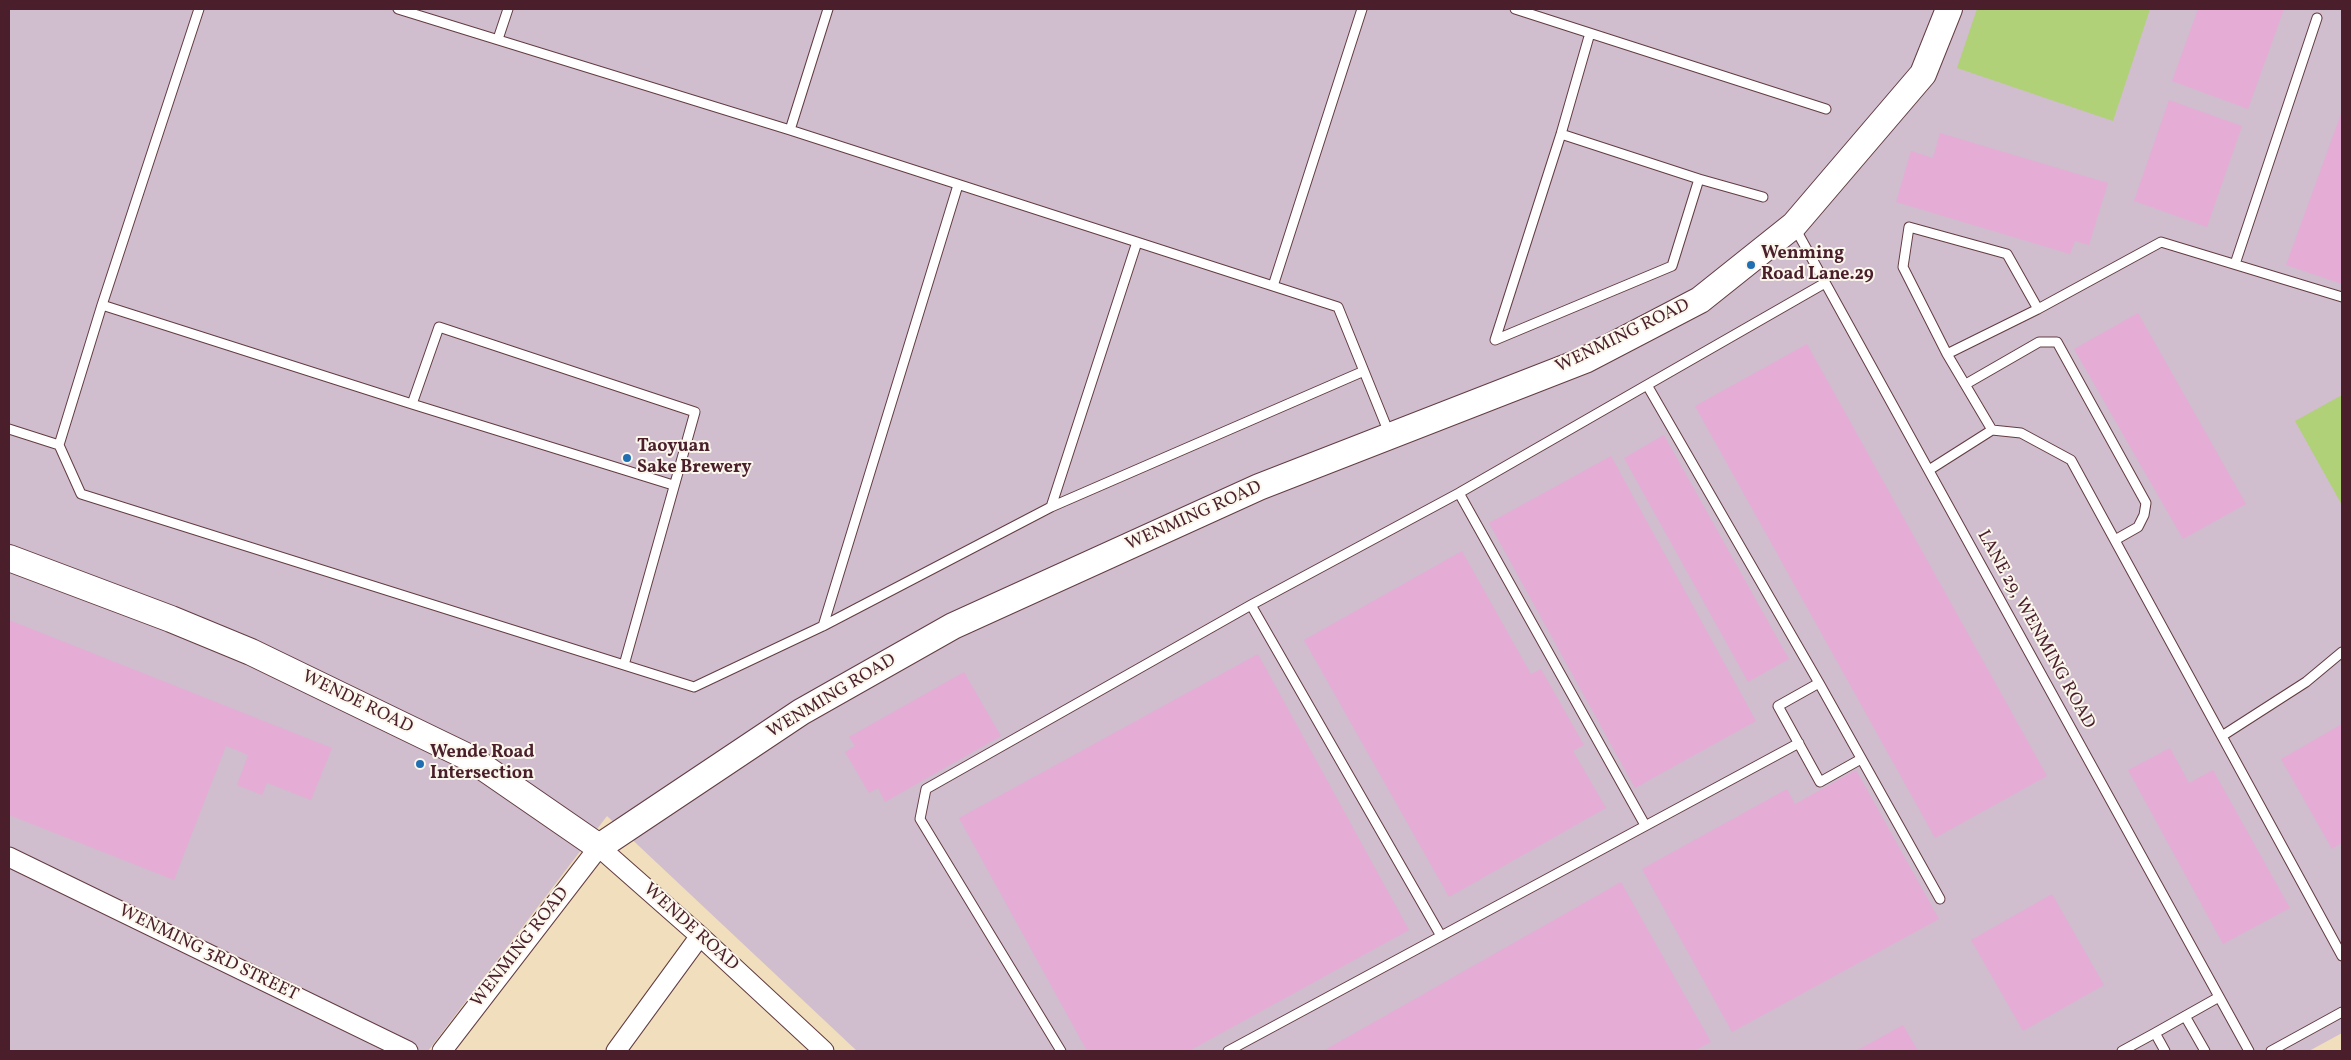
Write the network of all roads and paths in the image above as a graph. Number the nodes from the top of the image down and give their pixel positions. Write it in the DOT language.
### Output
graph roads {
  1 [pos="199,9"];
  2 [pos="398,9"];
  3 [pos="508,9"];
  4 [pos="828,9"];
  5 [pos="1362,9"];
  6 [pos="1515,9"];
  7 [pos="1949,9"];
  8 [pos="2317,18"];
  9 [pos="1590,33"];
  10 [pos="498,40"];
  11 [pos="1826,109"];
  12 [pos="790,130"];
  13 [pos="1561,134"];
  14 [pos="1699,179"];
  15 [pos="958,184"];
  16 [pos="1763,197"];
  17 [pos="1794,225"];
  18 [pos="1137,242"];
  19 [pos="2235,264"];
  20 [pos="1825,282"];
  21 [pos="1273,286"];
  22 [pos="2342,297"];
  23 [pos="102,305"];
  24 [pos="2038,309"];
  25 [pos="1947,354"];
  26 [pos="1364,371"];
  27 [pos="1966,384"];
  28 [pos="1647,385"];
  29 [pos="412,404"];
  30 [pos="9,429"];
  31 [pos="1992,430"];
  32 [pos="1390,436"];
  33 [pos="59,445"];
  34 [pos="1929,470"];
  35 [pos="673,485"];
  36 [pos="1459,493"];
  37 [pos="1050,507"];
  38 [pos="2114,540"];
  39 [pos="9,558"];
  40 [pos="1251,605"];
  41 [pos="823,626"];
  42 [pos="2342,652"];
  43 [pos="624,665"];
  44 [pos="1819,683"];
  45 [pos="2222,736"];
  46 [pos="1799,744"];
  47 [pos="1861,759"];
  48 [pos="1645,825"];
  49 [pos="599,847"];
  50 [pos="9,857"];
  51 [pos="1940,899"];
  52 [pos="700,936"];
  53 [pos="1441,936"];
  54 [pos="2342,956"];
  55 [pos="2219,997"];
  56 [pos="2342,1012"];
  57 [pos="2185,1016"];
  58 [pos="2154,1033"];
  59 [pos="408,1051"];
  60 [pos="442,1051"];
  61 [pos="616,1051"];
  62 [pos="824,1051"];
  63 [pos="1060,1051"];
  64 [pos="1228,1051"];
  65 [pos="2122,1051"];
  66 [pos="2165,1051"];
  67 [pos="2205,1051"];
  68 [pos="2249,1051"];
  69 [pos="2271,1051"];
  1 -- 23 [label="lane"];
  2 -- 10 [label="lane"];
  3 -- 10 [label="lane"];
  4 -- 12 [label="lane"];
  5 -- 21 [label="lane"];
  6 -- 9 [label="lane"];
  7 -- 17 [label="street, WENMING ROAD"];
  8 -- 19 [label="lane"];
  9 -- 11 [label="lane"];
  9 -- 13 [label="lane"];
  10 -- 12 [label="lane"];
  12 -- 15 [label="lane"];
  13 -- 14 [label="lane"];
  13 -- 14 [label="lane"];
  14 -- 16 [label="lane"];
  15 -- 18 [label="lane"];
  15 -- 41 [label="lane"];
  17 -- 20 [label="lane, LANE 29, WENMING ROAD"];
  17 -- 32 [label="street, WENMING ROAD"];
  18 -- 21 [label="lane"];
  18 -- 37 [label="lane"];
  19 -- 22 [label="lane"];
  19 -- 24 [label="lane"];
  20 -- 28 [label="lane"];
  20 -- 34 [label="lane, LANE 29, WENMING ROAD"];
  21 -- 26 [label="lane"];
  23 -- 29 [label="lane"];
  23 -- 33 [label="lane"];
  24 -- 25 [label="lane"];
  24 -- 25 [label="lane"];
  25 -- 27 [label="lane"];
  26 -- 32 [label="lane"];
  26 -- 37 [label="lane"];
  27 -- 31 [label="lane"];
  27 -- 38 [label="lane"];
  28 -- 36 [label="lane"];
  28 -- 44 [label="lane"];
  29 -- 35 [label="lane"];
  29 -- 35 [label="lane"];
  30 -- 33 [label="lane"];
  31 -- 34 [label="lane"];
  31 -- 38 [label="lane"];
  32 -- 49 [label="street, WENMING ROAD"];
  33 -- 43 [label="lane"];
  34 -- 55 [label="lane, LANE 29, WENMING ROAD"];
  35 -- 43 [label="lane"];
  36 -- 40 [label="lane"];
  36 -- 48 [label="lane"];
  37 -- 41 [label="lane"];
  38 -- 45 [label="lane"];
  39 -- 49 [label="street, WENDE ROAD"];
  40 -- 53 [label="lane"];
  40 -- 63 [label="lane"];
  41 -- 43 [label="lane"];
  42 -- 45 [label="lane"];
  44 -- 46 [label="lane"];
  44 -- 47 [label="lane"];
  45 -- 54 [label="lane"];
  46 -- 47 [label="lane"];
  46 -- 48 [label="lane"];
  47 -- 51 [label="lane"];
  48 -- 53 [label="lane"];
  49 -- 52 [label="street, WENDE ROAD"];
  49 -- 60 [label="street, WENMING ROAD"];
  50 -- 59 [label="street, WENMING 3RD STREET"];
  52 -- 61 [label="street"];
  52 -- 62 [label="street, WENDE ROAD"];
  53 -- 64 [label="lane"];
  55 -- 57 [label="lane"];
  55 -- 68 [label="lane, LANE 29, WENMING ROAD"];
  56 -- 69 [label="lane"];
  57 -- 58 [label="lane"];
  57 -- 67 [label="lane"];
  58 -- 65 [label="lane"];
  58 -- 66 [label="lane"];
}
